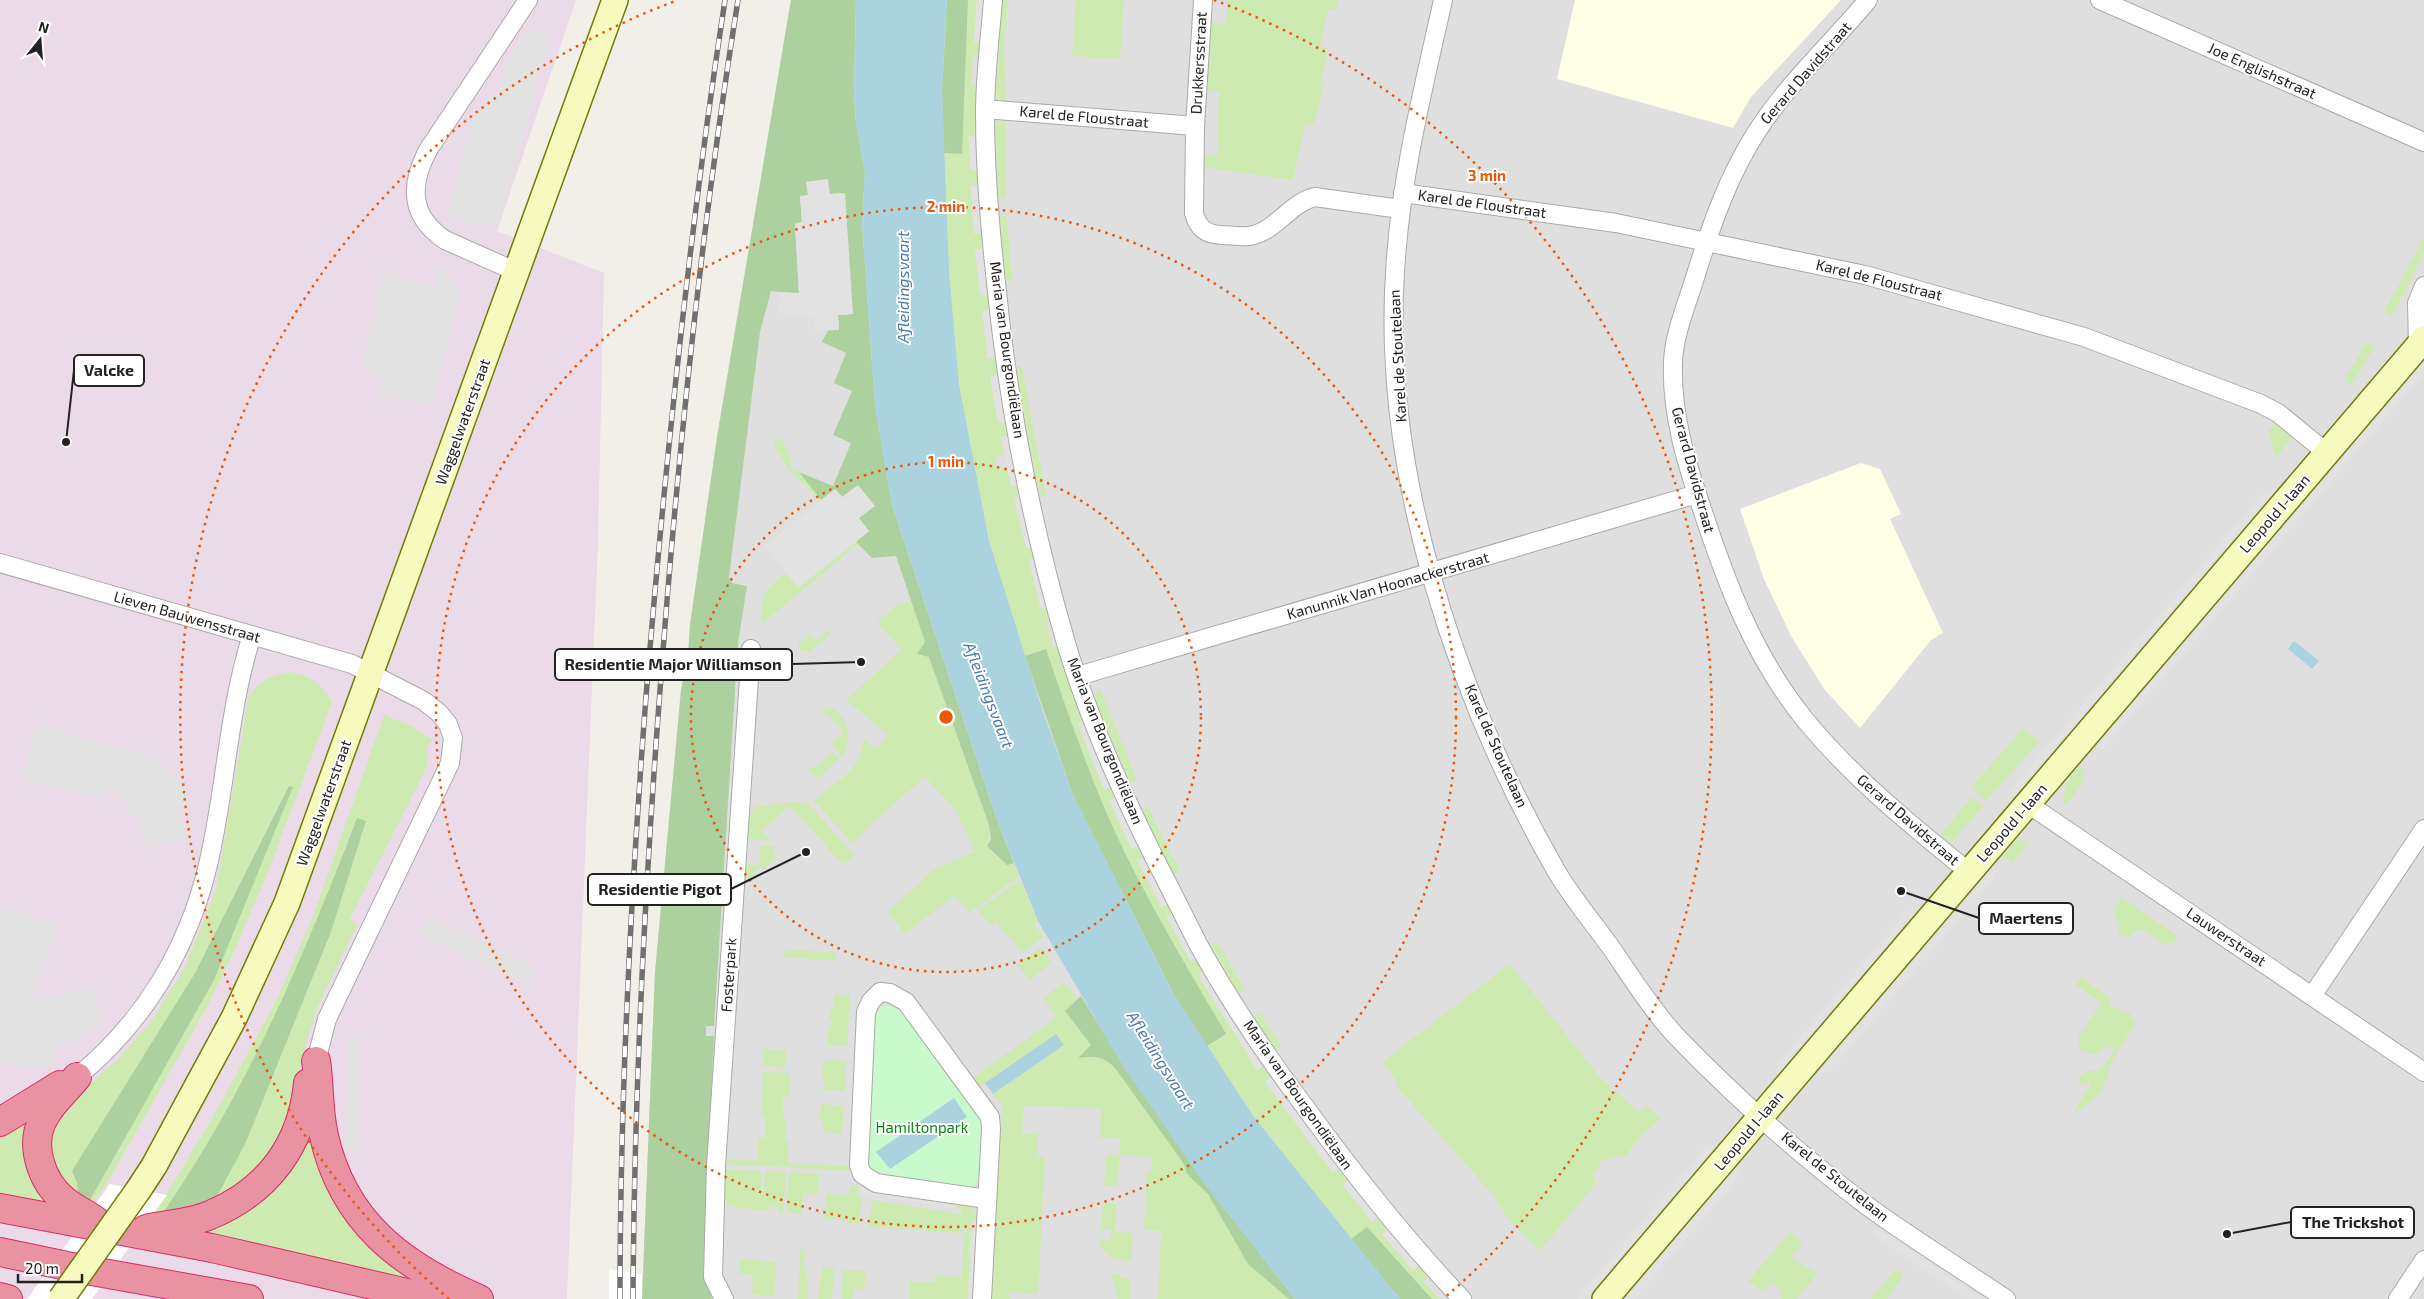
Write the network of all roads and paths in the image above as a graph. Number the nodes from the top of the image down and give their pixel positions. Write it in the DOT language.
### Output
graph roads {
  1 [pos="528,0"];
  2 [pos="615,0"];
  3 [pos="993,0"];
  4 [pos="1203,0"];
  5 [pos="1443,0"];
  6 [pos="1868,0"];
  7 [pos="2100,0"];
  8 [pos="985,110"];
  9 [pos="1195,126"];
  10 [pos="2424,142"];
  11 [pos="1402,201"];
  12 [pos="1706,241"];
  13 [pos="517,272"];
  14 [pos="2424,286"];
  15 [pos="2421,343"];
  16 [pos="2327,453"];
  17 [pos="1697,494"];
  18 [pos="0,563"];
  19 [pos="1430,574"];
  20 [pos="252,635"];
  21 [pos="751,649"];
  22 [pos="371,674"];
  23 [pos="1078,676"];
  24 [pos="2028,804"];
  25 [pos="2424,829"];
  26 [pos="1969,872"];
  27 [pos="2312,996"];
  28 [pos="316,1061"];
  29 [pos="2424,1072"];
  30 [pos="77,1077"];
  31 [pos="1762,1117"];
  32 [pos="0,1122"];
  33 [pos="987,1199"];
  34 [pos="0,1208"];
  35 [pos="116,1230"];
  36 [pos="0,1252"];
  37 [pos="2424,1260"];
  38 [pos="0,1297"];
  39 [pos="8,1299"];
  40 [pos="61,1299"];
  41 [pos="249,1299"];
  42 [pos="433,1299"];
  43 [pos="479,1299"];
  44 [pos="724,1299"];
  45 [pos="982,1299"];
  46 [pos="1462,1299"];
  47 [pos="1606,1299"];
  48 [pos="2006,1299"];
  49 [pos="2398,1299"];
  1 -- 13 [label="street"];
  2 -- 13 [label="main road, Waggelwaterstraat"];
  3 -- 8 [label="street, Maria van Bourgondiëlaan"];
  4 -- 9 [label="street, Drukkersstraat"];
  5 -- 11 [label="street, Karel de Stoutelaan"];
  6 -- 12 [label="street, Gerard Davidstraat"];
  7 -- 10 [label="street, Joe Englishstraat"];
  8 -- 9 [label="street, Karel de Floustraat"];
  8 -- 23 [label="street, Maria van Bourgondiëlaan"];
  9 -- 11 [label="street, Karel de Floustraat"];
  11 -- 12 [label="street, Karel de Floustraat"];
  11 -- 19 [label="street, Karel de Stoutelaan"];
  12 -- 16 [label="street, Karel de Floustraat"];
  12 -- 17 [label="street, Gerard Davidstraat"];
  13 -- 22 [label="main road, Waggelwaterstraat"];
  14 -- 15 [label="street, Leopold I-laan"];
  15 -- 16 [label="main road, Leopold I-laan"];
  16 -- 24 [label="main road, Leopold I-laan"];
  17 -- 19 [label="street, Kanunnik Van Hoonackerstraat"];
  17 -- 26 [label="street, Gerard Davidstraat"];
  18 -- 20 [label="street, Lieven Bauwensstraat"];
  19 -- 23 [label="street, Kanunnik Van Hoonackerstraat"];
  19 -- 31 [label="street, Karel de Stoutelaan"];
  20 -- 22 [label="street, Lieven Bauwensstraat"];
  20 -- 30 [label="street"];
  21 -- 44 [label="street, Fosterpark"];
  22 -- 28 [label="street, Lieven Bauwensstraat"];
  22 -- 40 [label="main road, Waggelwaterstraat, bridge"];
  23 -- 46 [label="street, Maria van Bourgondiëlaan"];
  24 -- 26 [label="main road, Leopold I-laan"];
  24 -- 27 [label="street, Lauwerstraat"];
  25 -- 27 [label="street"];
  26 -- 31 [label="main road, Leopold I-laan"];
  27 -- 29 [label="street, Lauwerstraat"];
  28 -- 35 [label="highway"];
  28 -- 43 [label="highway"];
  30 -- 32 [label="highway"];
  30 -- 35 [label="highway"];
  31 -- 47 [label="main road, Leopold I-laan"];
  31 -- 48 [label="street, Karel de Stoutelaan"];
  33 -- 33 [label="street"];
  33 -- 45 [label="street"];
  34 -- 35 [label="highway"];
  35 -- 42 [label="highway"];
  36 -- 41 [label="highway"];
  37 -- 49 [label="street"];
  38 -- 39 [label="highway"];
}
